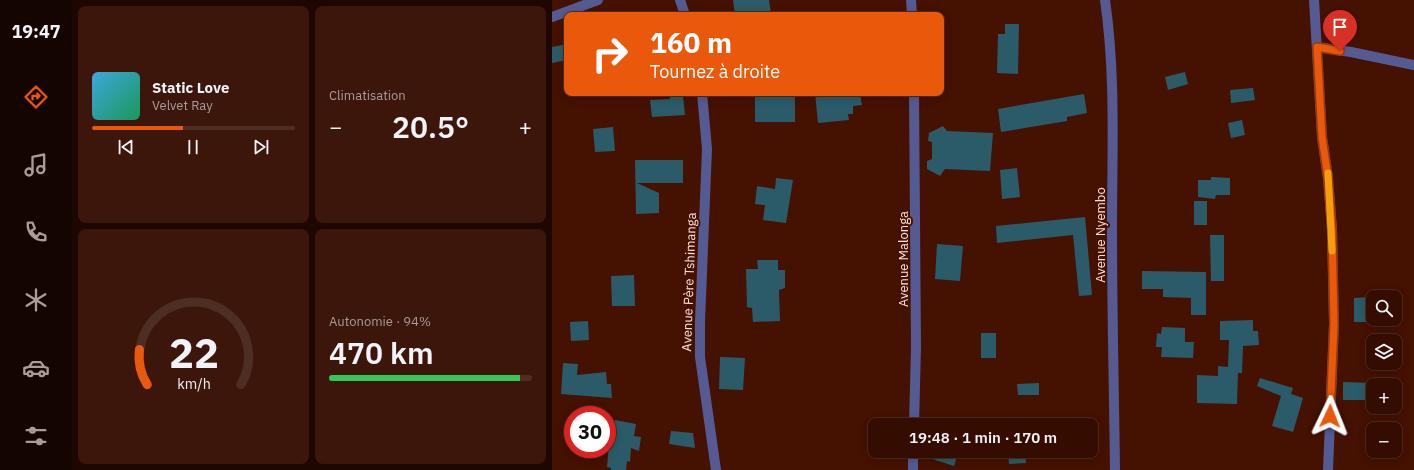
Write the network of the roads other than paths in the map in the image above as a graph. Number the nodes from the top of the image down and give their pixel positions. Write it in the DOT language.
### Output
graph roads {
  1 [pos="598,0"];
  2 [pos="680,0"];
  3 [pos="911,0"];
  4 [pos="1105,0"];
  5 [pos="1314,0"];
  6 [pos="566,12"];
  7 [pos="684,12"];
  8 [pos="912,12"];
  9 [pos="564,13"];
  10 [pos="552,17"];
  11 [pos="1317,47"];
  12 [pos="1414,65"];
  13 [pos="702,96"];
  14 [pos="914,96"];
  15 [pos="914,418"];
  16 [pos="913,458"];
  17 [pos="716,470"];
  18 [pos="913,470"];
  19 [pos="1115,470"];
  20 [pos="1328,470"];
  1 -- 6 [label="street"];
  2 -- 7 [label="street"];
  3 -- 8 [label="street"];
  4 -- 19 [label="street, Avenue Nyembo"];
  5 -- 11 [label="street"];
  9 -- 10 [label="street"];
  11 -- 12 [label="street"];
  11 -- 20 [label="street"];
  13 -- 17 [label="street, Avenue Père Tshimanga"];
  14 -- 15 [label="street, Avenue Malonga"];
  16 -- 18 [label="street"];
}
